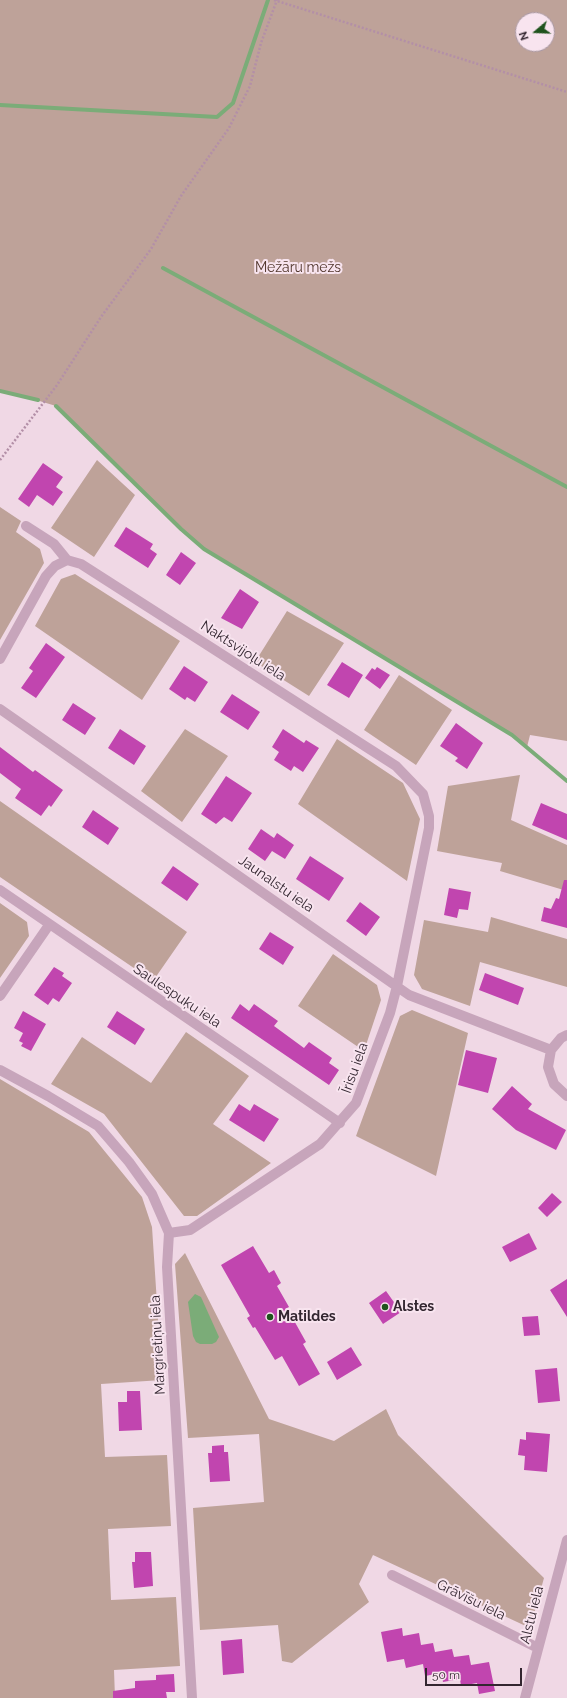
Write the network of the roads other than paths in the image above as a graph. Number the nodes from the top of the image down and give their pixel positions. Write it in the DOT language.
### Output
graph roads {
  1 [pos="26,526"];
  2 [pos="67,560"];
  3 [pos="0,659"];
  4 [pos="0,709"];
  5 [pos="429,816"];
  6 [pos="0,890"];
  7 [pos="49,925"];
  8 [pos="398,986"];
  9 [pos="0,996"];
  10 [pos="567,1035"];
  11 [pos="551,1050"];
  12 [pos="0,1070"];
  13 [pos="567,1096"];
  14 [pos="340,1123"];
  15 [pos="169,1233"];
  16 [pos="567,1540"];
  17 [pos="392,1575"];
  18 [pos="538,1648"];
  19 [pos="192,1698"];
  20 [pos="525,1698"];
  1 -- 2 [label="street"];
  2 -- 3 [label="street"];
  2 -- 5 [label="street, Naktsvijoļu iela"];
  4 -- 8 [label="street, Jaunalstu iela"];
  5 -- 8 [label="street, Īrisu iela"];
  6 -- 7 [label="street, Saulespuķu iela"];
  7 -- 9 [label="street"];
  7 -- 14 [label="street, Saulespuķu iela"];
  8 -- 11 [label="street, Jaunalstu iela"];
  8 -- 14 [label="street, Īrisu iela"];
  10 -- 11 [label="street"];
  11 -- 13 [label="street"];
  12 -- 15 [label="street, Margrietiņu iela"];
  14 -- 15 [label="street, Īrisu iela"];
  15 -- 19 [label="street, Margrietiņu iela"];
  16 -- 18 [label="street, Alstu iela"];
  17 -- 18 [label="street, Grāvīšu iela"];
  18 -- 20 [label="street, Alstu iela"];
}
